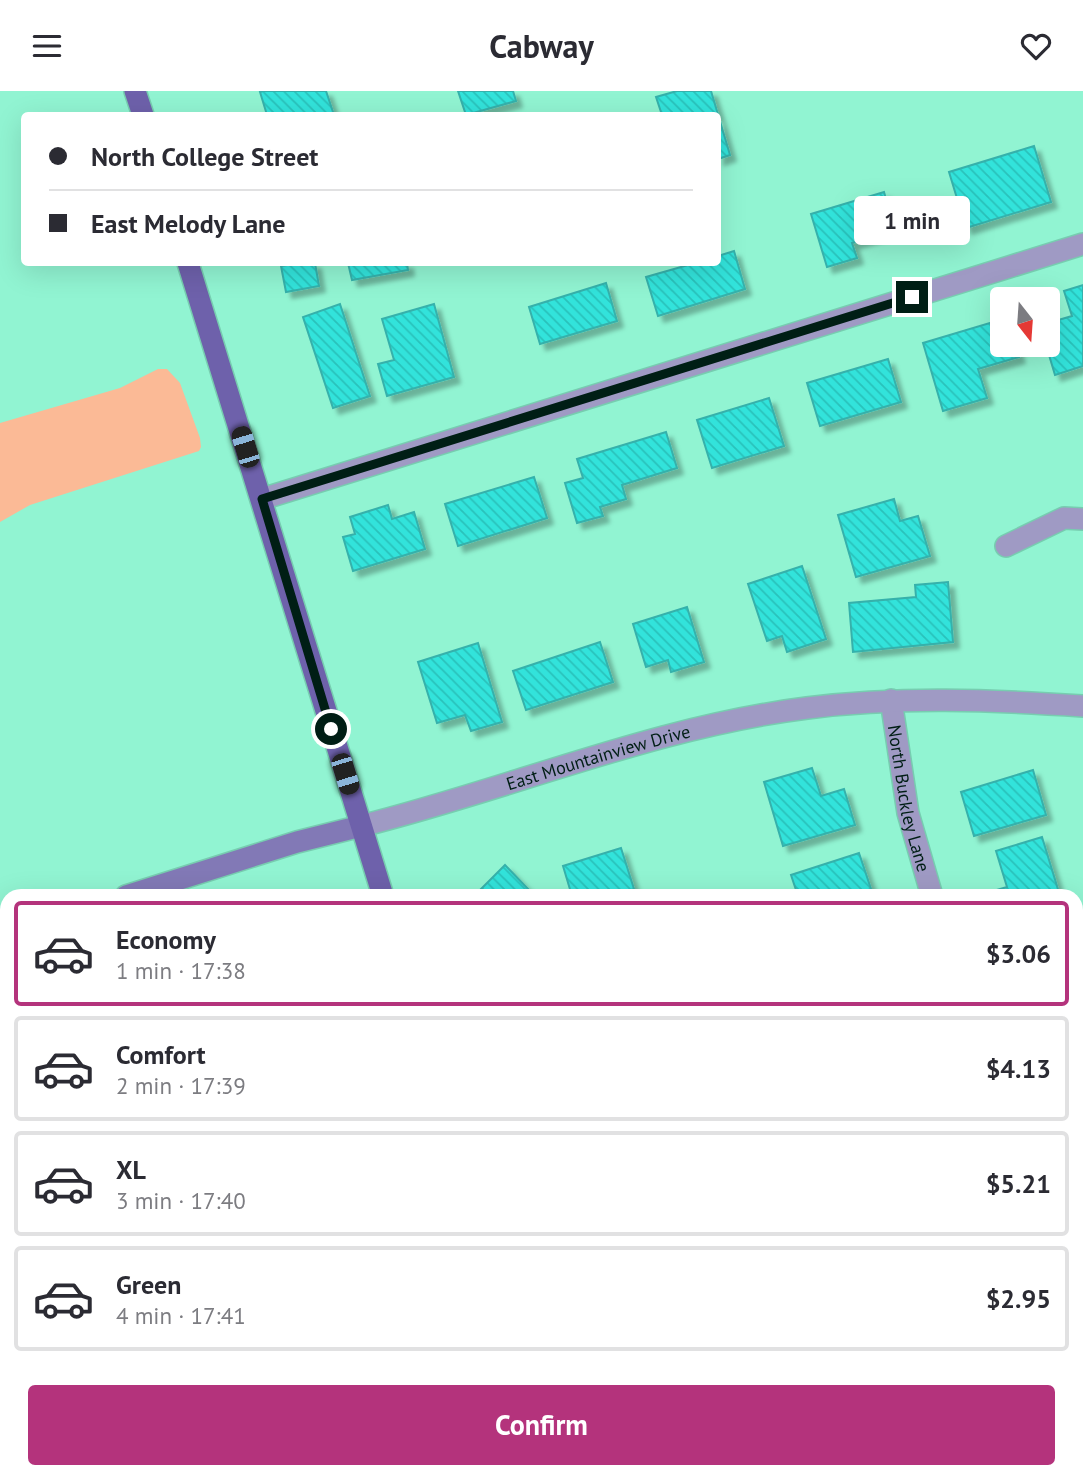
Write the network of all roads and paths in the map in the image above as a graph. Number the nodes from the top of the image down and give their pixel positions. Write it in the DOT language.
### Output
graph roads {
  1 [pos="135,91"];
  2 [pos="142,112"];
  3 [pos="1083,244"];
  4 [pos="189,266"];
  5 [pos="262,499"];
  6 [pos="1083,519"];
  7 [pos="1006,546"];
  8 [pos="891,700"];
  9 [pos="1083,706"];
  10 [pos="361,826"];
  11 [pos="148,889"];
  12 [pos="381,889"];
  13 [pos="930,889"];
  1 -- 2 [label="main road"];
  3 -- 5 [label="street"];
  4 -- 5 [label="main road"];
  5 -- 10 [label="main road"];
  6 -- 7 [label="street"];
  8 -- 9 [label="street, East Mountainview Drive"];
  8 -- 10 [label="street, East Mountainview Drive"];
  8 -- 13 [label="street, North Buckley Lane"];
  10 -- 11 [label="main road, East Mountainview Drive"];
  10 -- 12 [label="main road"];
}
